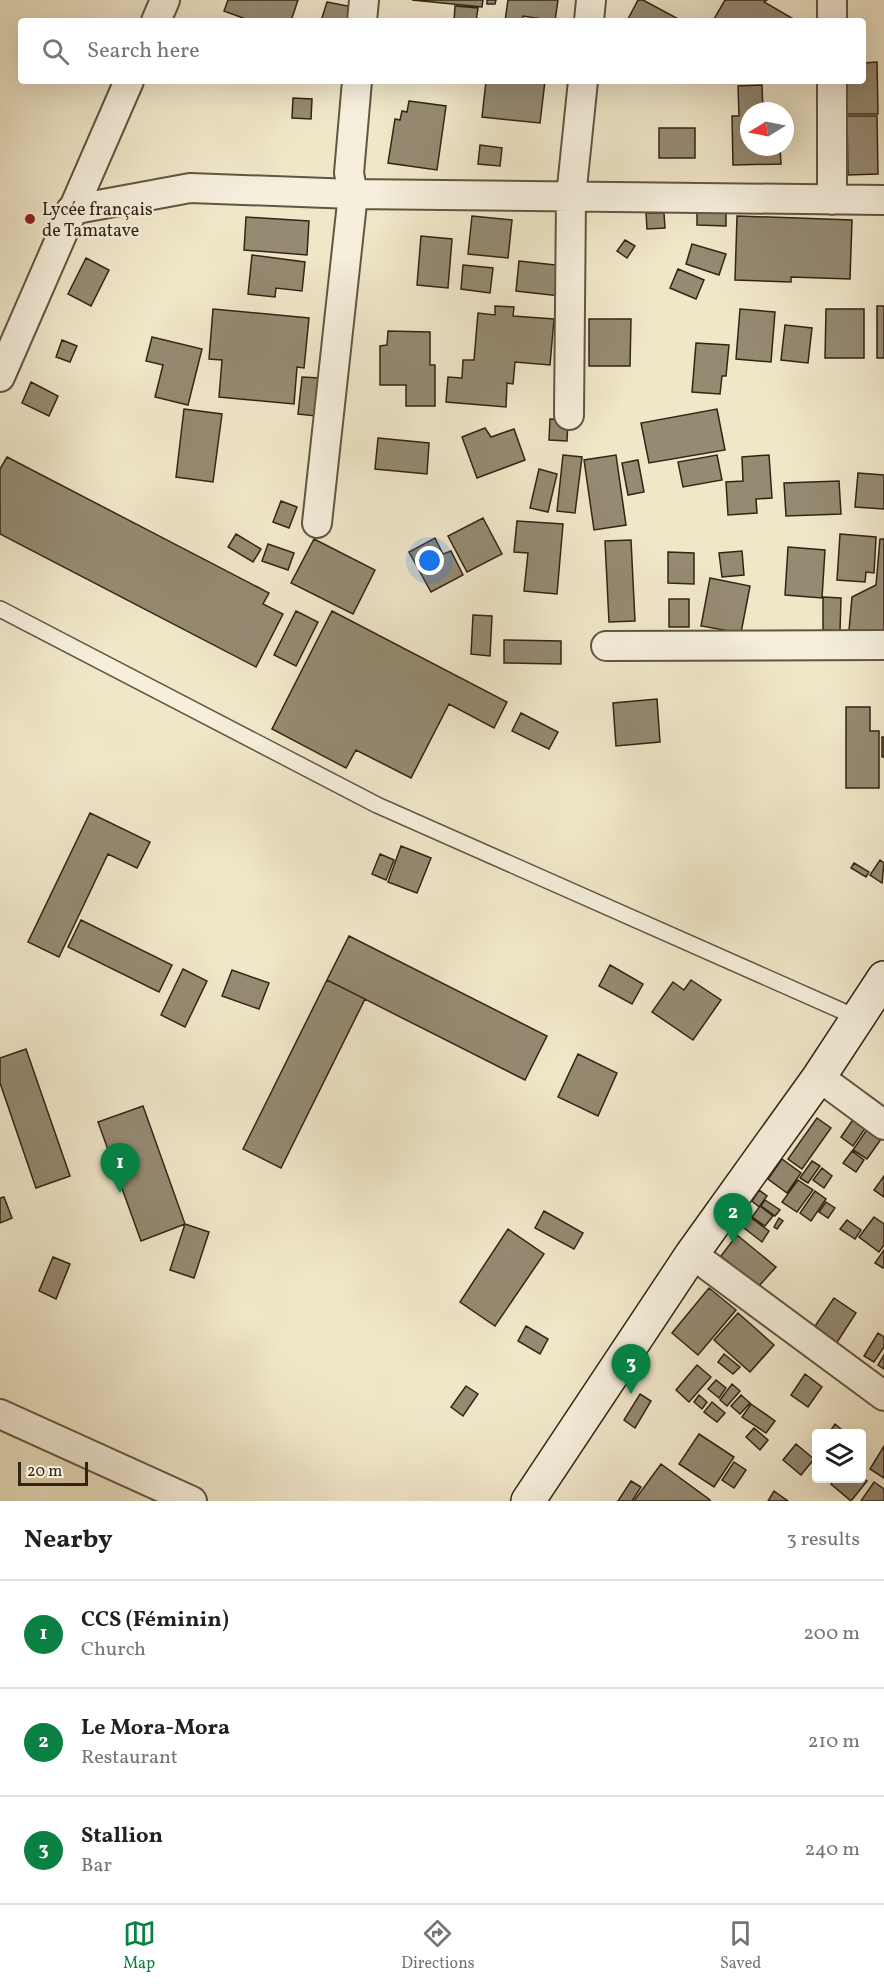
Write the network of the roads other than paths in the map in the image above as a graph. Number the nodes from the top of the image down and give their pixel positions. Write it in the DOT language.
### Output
graph roads {
  1 [pos="165,0"];
  2 [pos="364,0"];
  3 [pos="591,0"];
  4 [pos="832,0"];
  5 [pos="157,18"];
  6 [pos="362,18"];
  7 [pos="589,18"];
  8 [pos="832,18"];
  9 [pos="128,84"];
  10 [pos="357,84"];
  11 [pos="583,84"];
  12 [pos="832,84"];
  13 [pos="353,194"];
  14 [pos="571,197"];
  15 [pos="832,200"];
  16 [pos="884,200"];
  17 [pos="71,210"];
  18 [pos="0,377"];
  19 [pos="569,415"];
  20 [pos="317,523"];
  21 [pos="0,609"];
  22 [pos="884,645"];
  23 [pos="606,646"];
  24 [pos="884,978"];
  25 [pos="858,1018"];
  26 [pos="819,1077"];
  27 [pos="884,1125"];
  28 [pos="692,1254"];
  29 [pos="884,1396"];
  30 [pos="0,1414"];
  31 [pos="530,1500"];
  32 [pos="192,1501"];
  1 -- 5 [label="street"];
  2 -- 6 [label="street"];
  3 -- 7 [label="street"];
  4 -- 8 [label="street"];
  9 -- 17 [label="street"];
  10 -- 13 [label="street"];
  11 -- 14 [label="street"];
  12 -- 15 [label="street"];
  13 -- 14 [label="street"];
  13 -- 17 [label="street"];
  13 -- 20 [label="street"];
  14 -- 15 [label="street"];
  14 -- 19 [label="street"];
  15 -- 16 [label="street"];
  17 -- 18 [label="street"];
  21 -- 25 [label="lane"];
  22 -- 23 [label="street"];
  24 -- 25 [label="main road"];
  25 -- 26 [label="main road"];
  26 -- 27 [label="street"];
  26 -- 28 [label="main road"];
  28 -- 29 [label="street"];
  28 -- 31 [label="main road"];
  30 -- 32 [label="street"];
}
